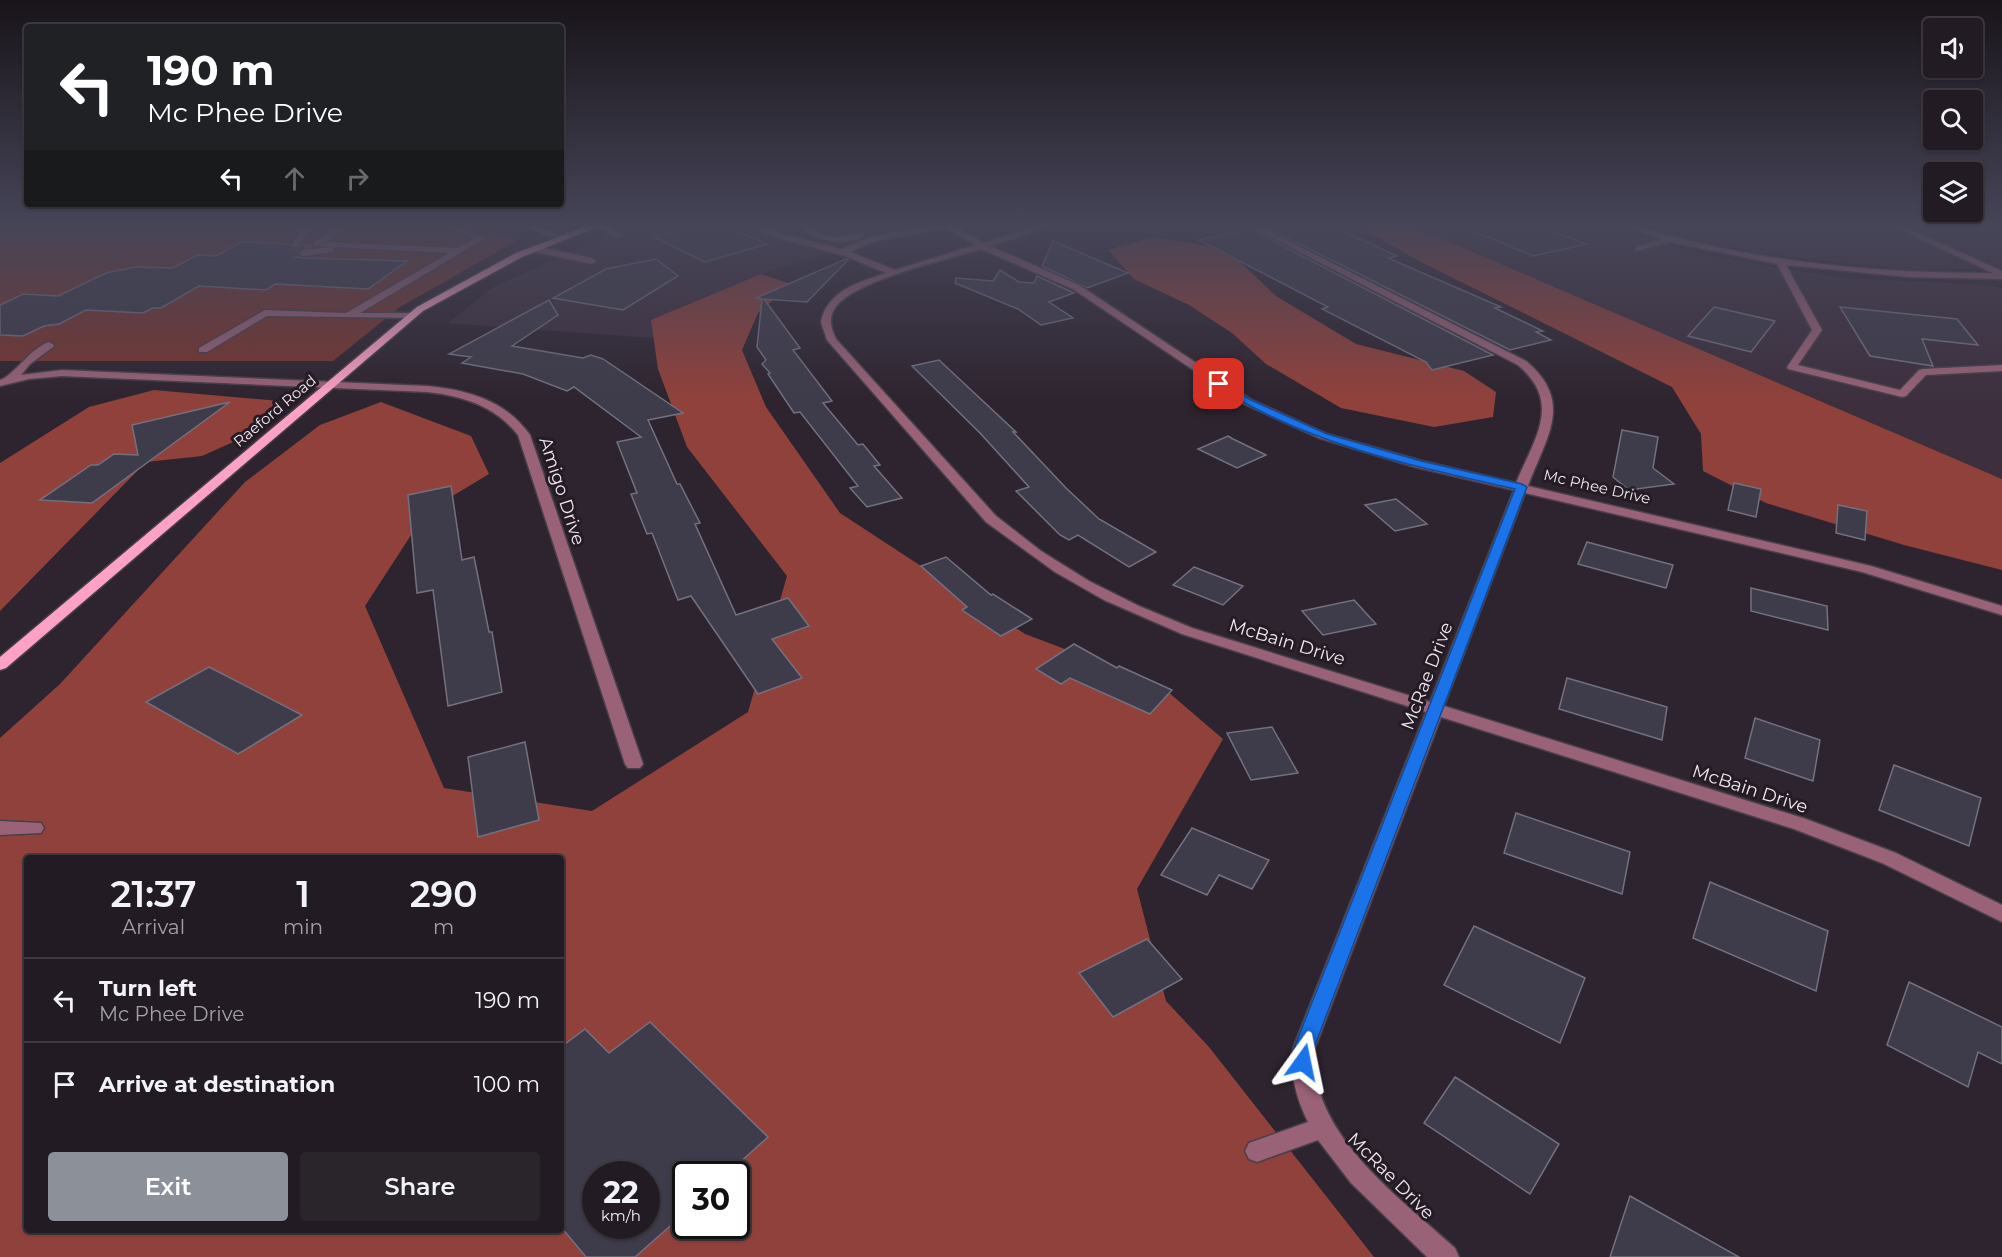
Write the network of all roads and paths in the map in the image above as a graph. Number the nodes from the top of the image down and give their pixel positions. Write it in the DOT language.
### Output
graph roads {
  1 [pos="403,284"];
  2 [pos="463,284"];
  3 [pos="862,284"];
  4 [pos="1068,284"];
  5 [pos="1365,284"];
  6 [pos="1792,284"];
  7 [pos="348,316"];
  8 [pos="411,316"];
  9 [pos="49,345"];
  10 [pos="203,350"];
  11 [pos="2002,368"];
  12 [pos="5,381"];
  13 [pos="330,385"];
  14 [pos="1522,487"];
  15 [pos="2002,611"];
  16 [pos="0,665"];
  17 [pos="1435,708"];
  18 [pos="634,764"];
  19 [pos="0,828"];
  20 [pos="35,828"];
  21 [pos="2002,914"];
  22 [pos="1322,1128"];
  23 [pos="1257,1151"];
  24 [pos="1446,1257"];
  1 -- 7 [label="street"];
  2 -- 8 [label="main road, Raeford Road"];
  3 -- 17 [label="street, McBain Drive"];
  4 -- 14 [label="street, Mc Phee Drive"];
  5 -- 14 [label="street, McRae Drive"];
  6 -- 11 [label="street"];
  7 -- 8 [label="street"];
  7 -- 10 [label="street"];
  8 -- 13 [label="main road, Raeford Road"];
  9 -- 12 [label="street"];
  12 -- 13 [label="street, Amigo Drive"];
  13 -- 16 [label="main road, Raeford Road"];
  13 -- 18 [label="street, Amigo Drive"];
  14 -- 15 [label="street, Mc Phee Drive"];
  14 -- 17 [label="street, McRae Drive"];
  17 -- 21 [label="street, McBain Drive"];
  17 -- 22 [label="street, McRae Drive"];
  19 -- 20 [label="street"];
  22 -- 23 [label="street"];
  22 -- 24 [label="street, McRae Drive"];
}
